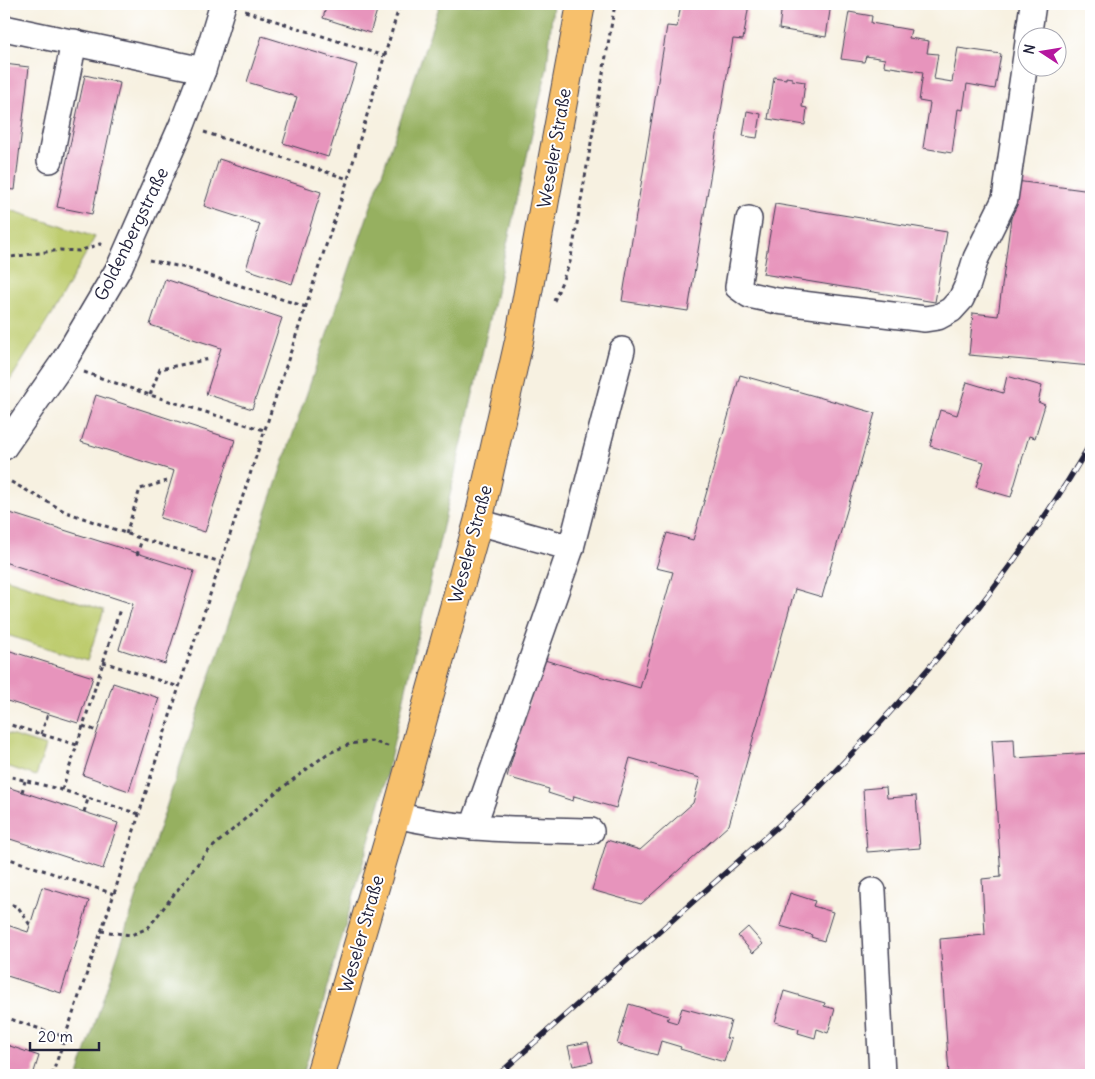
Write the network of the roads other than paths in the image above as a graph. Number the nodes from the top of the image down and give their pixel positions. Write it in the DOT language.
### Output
graph roads {
  1 [pos="223,4"];
  2 [pos="581,4"];
  3 [pos="1033,4"];
  4 [pos="4,28"];
  5 [pos="1029,28"];
  6 [pos="74,42"];
  7 [pos="202,70"];
  8 [pos="1023,78"];
  9 [pos="50,160"];
  10 [pos="749,219"];
  11 [pos="622,350"];
  12 [pos="4,447"];
  13 [pos="478,522"];
  14 [pos="571,548"];
  15 [pos="396,815"];
  16 [pos="473,827"];
  17 [pos="591,831"];
  18 [pos="874,891"];
  19 [pos="320,1075"];
  20 [pos="882,1075"];
  1 -- 7 [label="street, Goldenbergstraße"];
  2 -- 13 [label="main road, Weseler Straße"];
  3 -- 5 [label="street"];
  4 -- 6 [label="street"];
  6 -- 7 [label="street"];
  6 -- 9 [label="street"];
  7 -- 12 [label="street, Goldenbergstraße"];
  8 -- 10 [label="street"];
  11 -- 14 [label="street"];
  13 -- 14 [label="street"];
  13 -- 15 [label="main road, Weseler Straße"];
  14 -- 16 [label="street"];
  15 -- 16 [label="street"];
  15 -- 19 [label="main road, Weseler Straße"];
  16 -- 17 [label="street"];
  18 -- 20 [label="street"];
}
